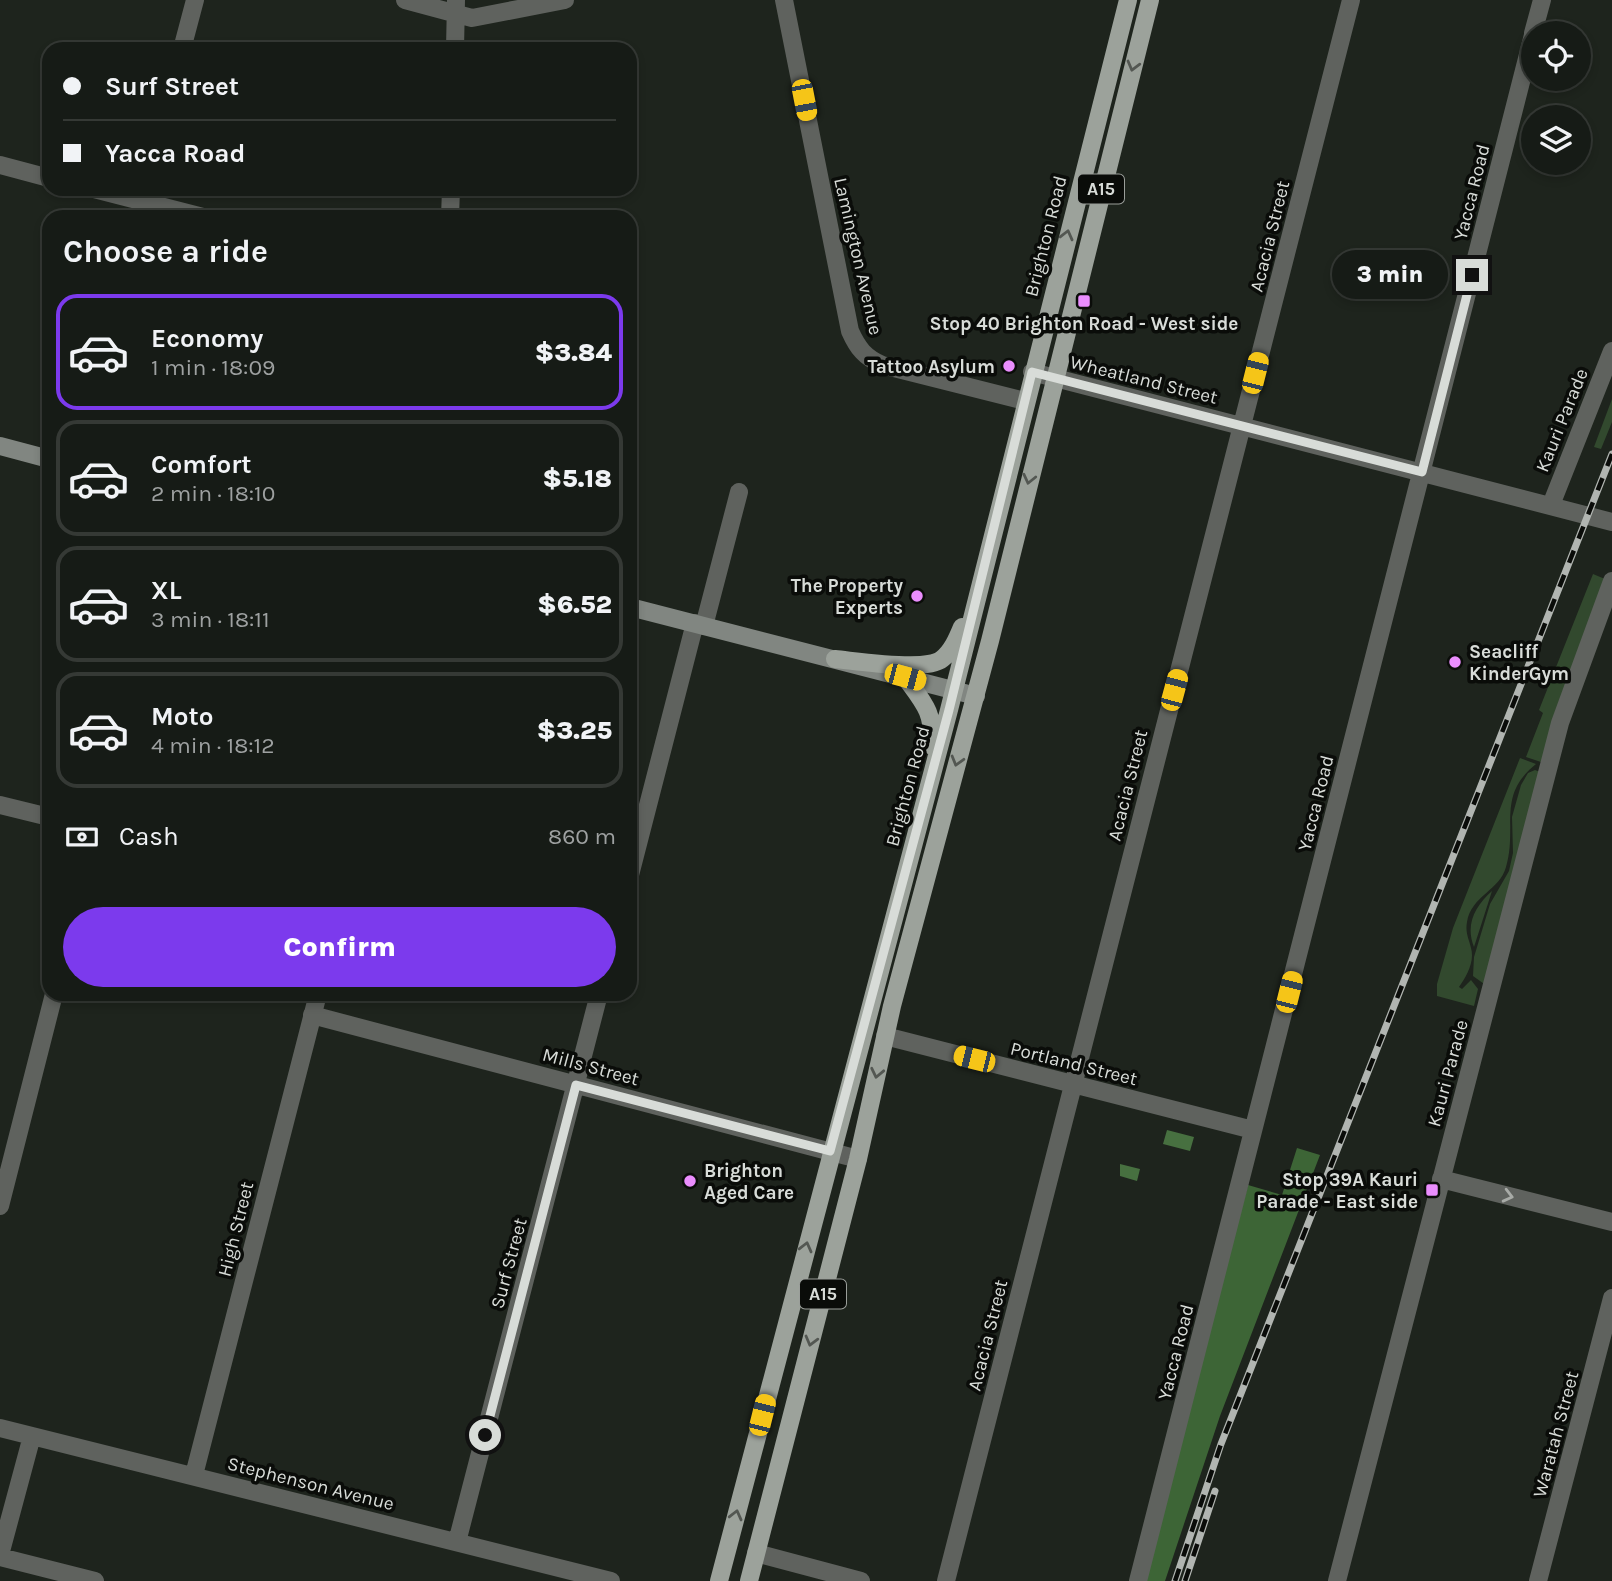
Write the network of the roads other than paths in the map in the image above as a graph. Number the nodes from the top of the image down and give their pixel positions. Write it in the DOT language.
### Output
graph roads {
  1 [pos="195,0"];
  2 [pos="405,0"];
  3 [pos="565,0"];
  4 [pos="784,0"];
  5 [pos="1128,0"];
  6 [pos="1150,0"];
  7 [pos="1351,0"];
  8 [pos="1542,0"];
  9 [pos="456,7"];
  10 [pos="1536,21"];
  11 [pos="184,42"];
  12 [pos="455,42"];
  13 [pos="1521,81"];
  14 [pos="0,165"];
  15 [pos="42,176"];
  16 [pos="120,196"];
  17 [pos="142,202"];
  18 [pos="175,210"];
  19 [pos="1612,351"];
  20 [pos="1032,372"];
  21 [pos="1053,378"];
  22 [pos="1025,401"];
  23 [pos="1242,426"];
  24 [pos="0,446"];
  25 [pos="42,457"];
  26 [pos="1422,472"];
  27 [pos="739,492"];
  28 [pos="1551,505"];
  29 [pos="1612,523"];
  30 [pos="1612,581"];
  31 [pos="978,596"];
  32 [pos="637,609"];
  33 [pos="699,624"];
  34 [pos="835,659"];
  35 [pos="905,677"];
  36 [pos="954,690"];
  37 [pos="976,696"];
  38 [pos="930,781"];
  39 [pos="0,805"];
  40 [pos="42,815"];
  41 [pos="637,850"];
  42 [pos="52,1001"];
  43 [pos="316,1001"];
  44 [pos="597,1001"];
  45 [pos="312,1015"];
  46 [pos="885,1036"];
  47 [pos="1072,1084"];
  48 [pos="576,1085"];
  49 [pos="1253,1130"];
  50 [pos="830,1151"];
  51 [pos="858,1159"];
  52 [pos="1441,1179"];
  53 [pos="0,1206"];
  54 [pos="1612,1222"];
  55 [pos="1612,1298"];
  56 [pos="0,1428"];
  57 [pos="32,1436"];
  58 [pos="194,1475"];
  59 [pos="457,1542"];
  60 [pos="756,1553"];
  61 [pos="0,1556"];
  62 [pos="95,1581"];
  63 [pos="611,1581"];
  64 [pos="719,1581"];
  65 [pos="749,1581"];
  66 [pos="860,1581"];
  67 [pos="946,1581"];
  68 [pos="1138,1581"];
  69 [pos="1337,1581"];
  70 [pos="1538,1581"];
  1 -- 11 [label="street"];
  2 -- 9 [label="street"];
  3 -- 9 [label="street"];
  4 -- 22 [label="street, Lamington Avenue"];
  20 -- 5 [label="main road, Brighton Road / A15, one-way"];
  6 -- 21 [label="main road, A15, one-way"];
  7 -- 23 [label="street, Acacia Street"];
  8 -- 10 [label="street, Yacca Road"];
  9 -- 12 [label="street"];
  13 -- 26 [label="street, Yacca Road"];
  14 -- 15 [label="street"];
  16 -- 17 [label="street"];
  17 -- 18 [label="street"];
  19 -- 28 [label="street, Kauri Parade"];
  20 -- 21 [label="street, Wheatland Street"];
  20 -- 22 [label="main road, Brighton Road / A15"];
  21 -- 23 [label="street, Wheatland Street"];
  21 -- 37 [label="main road, A15, one-way"];
  22 -- 31 [label="main road, Brighton Road / A15"];
  23 -- 26 [label="street, Wheatland Street"];
  23 -- 47 [label="street, Acacia Street"];
  24 -- 25 [label="main road"];
  26 -- 28 [label="street, Wheatland Street"];
  26 -- 49 [label="street, Yacca Road"];
  27 -- 33 [label="street"];
  28 -- 29 [label="street, Wheatland Street"];
  30 -- 52 [label="street, Kauri Parade"];
  31 -- 34 [label="main road"];
  31 -- 36 [label="main road, Brighton Road / A15"];
  32 -- 33 [label="main road"];
  33 -- 34 [label="main road"];
  33 -- 41 [label="street"];
  34 -- 35 [label="main road"];
  35 -- 36 [label="main road"];
  35 -- 38 [label="main road"];
  36 -- 37 [label="main road"];
  36 -- 38 [label="main road, Brighton Road / A15"];
  37 -- 46 [label="main road, A15, one-way"];
  38 -- 50 [label="main road, Brighton Road / A15"];
  39 -- 40 [label="street"];
  42 -- 53 [label="street"];
  43 -- 45 [label="street, High Street"];
  44 -- 48 [label="street, Surf Street"];
  45 -- 48 [label="street, Mills Street"];
  45 -- 58 [label="street, High Street"];
  46 -- 47 [label="street, Portland Street"];
  46 -- 51 [label="main road, A15, one-way"];
  47 -- 49 [label="street, Portland Street"];
  47 -- 67 [label="street, Acacia Street"];
  48 -- 50 [label="street, Mills Street"];
  48 -- 59 [label="street, Surf Street"];
  49 -- 68 [label="street, Yacca Road"];
  50 -- 51 [label="street, Mills Street"];
  64 -- 50 [label="main road, Brighton Road / A15, one-way"];
  51 -- 60 [label="main road, A15, one-way"];
  52 -- 54 [label="street, one-way"];
  52 -- 69 [label="street, Kauri Parade"];
  55 -- 70 [label="street, Waratah Street"];
  56 -- 57 [label="street, Stephenson Avenue"];
  57 -- 58 [label="street, Stephenson Avenue"];
  57 -- 61 [label="street"];
  58 -- 59 [label="street, Stephenson Avenue"];
  59 -- 63 [label="street, Stephenson Avenue"];
  60 -- 65 [label="main road, A15"];
  60 -- 66 [label="street"];
  61 -- 62 [label="street"];
}
